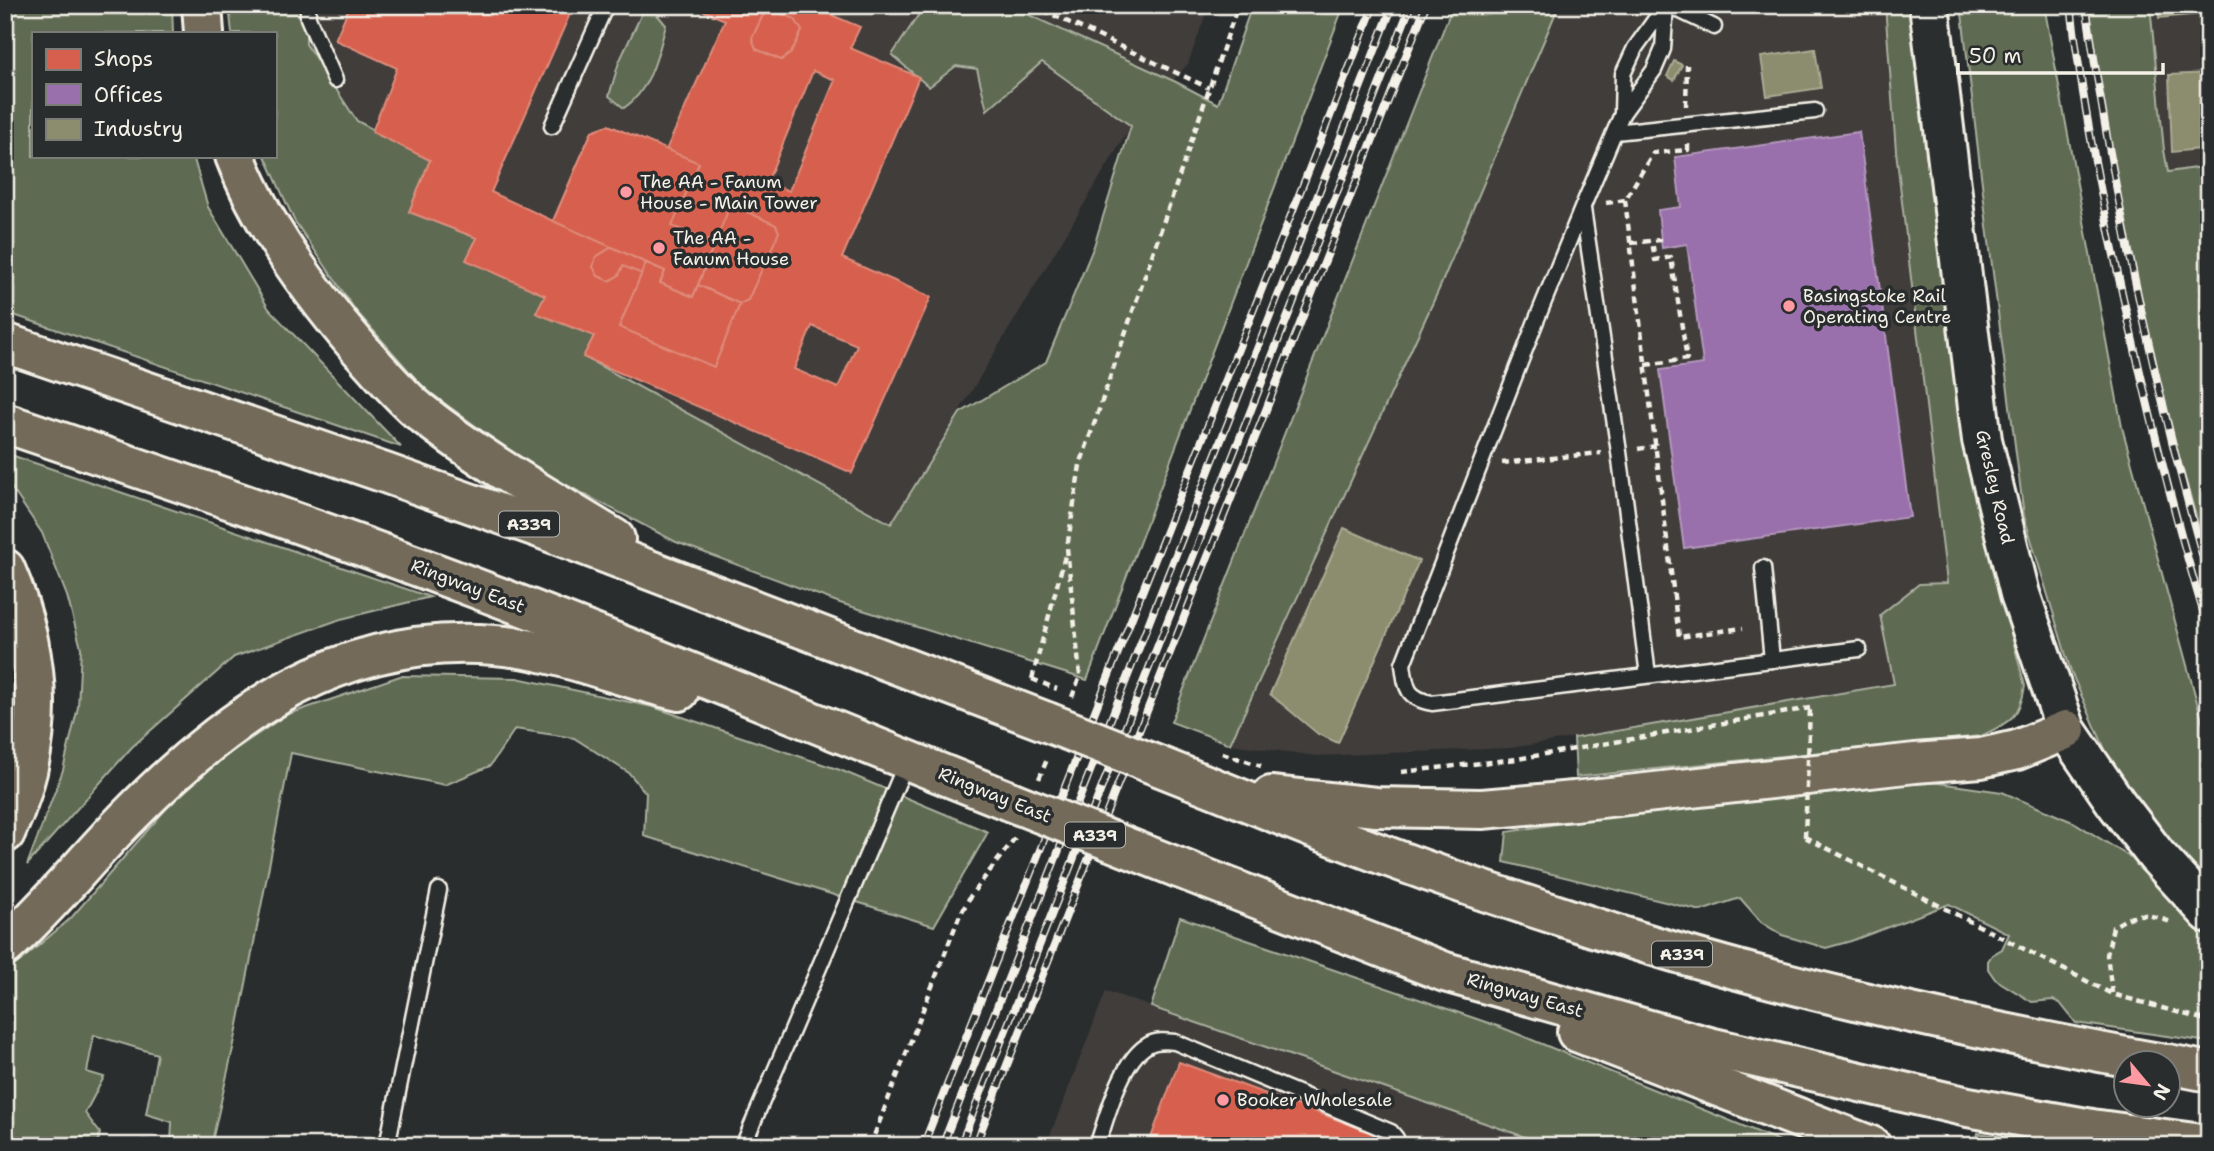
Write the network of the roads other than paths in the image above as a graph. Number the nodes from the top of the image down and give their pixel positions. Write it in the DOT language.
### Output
graph roads {
  1 [pos="202,5"];
  2 [pos="308,5"];
  3 [pos="606,5"];
  4 [pos="1666,5"];
  5 [pos="1929,5"];
  6 [pos="1714,27"];
  7 [pos="204,32"];
  8 [pos="335,80"];
  9 [pos="1815,111"];
  10 [pos="1622,114"];
  11 [pos="552,126"];
  12 [pos="1615,132"];
  13 [pos="236,158"];
  14 [pos="1583,206"];
  15 [pos="5,343"];
  16 [pos="5,423"];
  17 [pos="1763,568"];
  18 [pos="5,569"];
  19 [pos="702,592"];
  20 [pos="1858,649"];
  21 [pos="1772,660"];
  22 [pos="1648,676"];
  23 [pos="801,718"];
  24 [pos="2066,730"];
  25 [pos="907,760"];
  26 [pos="1209,773"];
  27 [pos="5,833"];
  28 [pos="439,890"];
  29 [pos="2193,919"];
  30 [pos="5,946"];
  31 [pos="1445,972"];
  32 [pos="2112,1053"];
  33 [pos="2182,1067"];
  34 [pos="2209,1072"];
  35 [pos="2209,1145"];
  36 [pos="387,1146"];
  37 [pos="743,1146"];
  38 [pos="1097,1146"];
  39 [pos="1395,1146"];
  40 [pos="1871,1146"];
  1 -- 7 [label="highway"];
  2 -- 8 [label="lane"];
  3 -- 11 [label="lane"];
  4 -- 6 [label="lane"];
  4 -- 10 [label="lane"];
  4 -- 10 [label="lane"];
  5 -- 24 [label="street, Gresley Road"];
  9 -- 12 [label="lane"];
  10 -- 12 [label="lane"];
  12 -- 14 [label="lane"];
  13 -- 19 [label="highway"];
  14 -- 22 [label="lane"];
  14 -- 22 [label="lane"];
  15 -- 19 [label="highway, A339"];
  16 -- 23 [label="highway, Ringway East / A339"];
  17 -- 21 [label="lane"];
  18 -- 27 [label="highway"];
  19 -- 26 [label="highway, A339, bridge"];
  20 -- 21 [label="lane"];
  21 -- 22 [label="lane"];
  23 -- 25 [label="highway, Ringway East / A339"];
  23 -- 30 [label="highway"];
  24 -- 26 [label="highway"];
  24 -- 29 [label="street, Gresley Road"];
  25 -- 31 [label="highway, Ringway East / A339, bridge"];
  25 -- 37 [label="lane"];
  26 -- 32 [label="highway, A339"];
  28 -- 36 [label="lane"];
  31 -- 35 [label="highway, Ringway East / A339"];
  31 -- 40 [label="highway"];
  33 -- 34 [label="highway, A339"];
  38 -- 39 [label="lane"];
}
